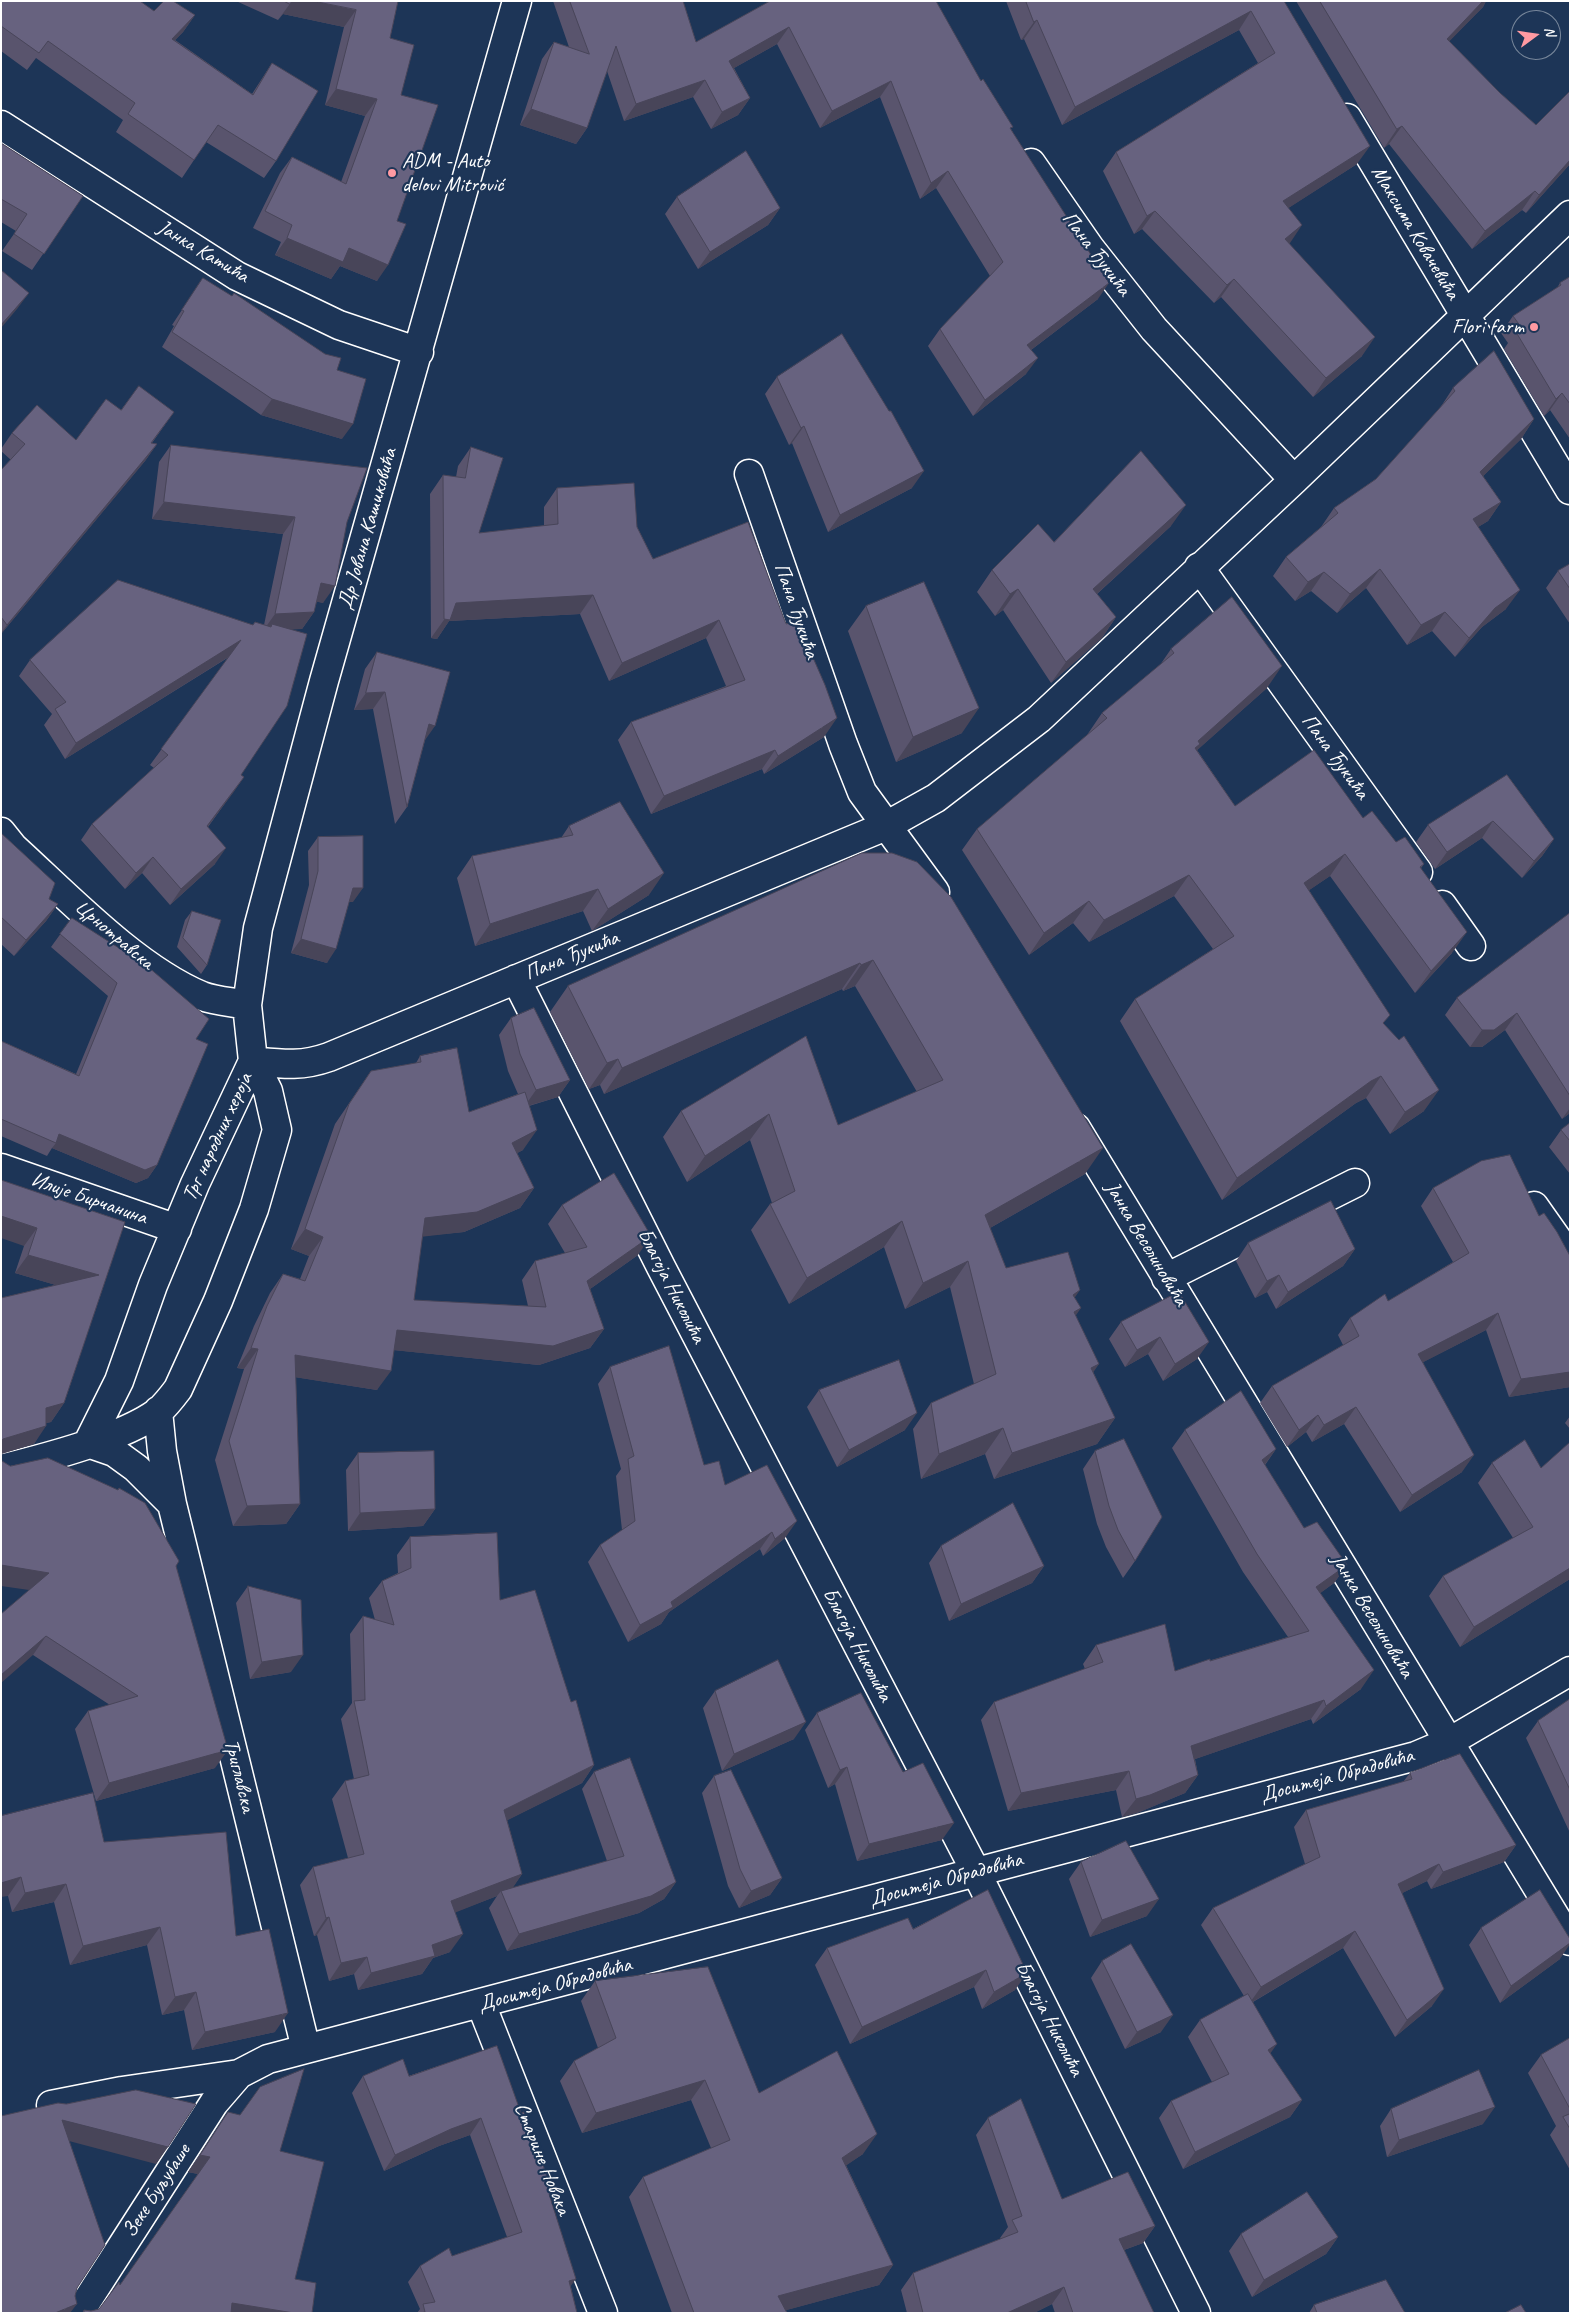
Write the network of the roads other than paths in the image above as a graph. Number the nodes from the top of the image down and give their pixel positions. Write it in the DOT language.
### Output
graph roads {
  1 [pos="517,1"];
  2 [pos="1334,95"];
  3 [pos="1,125"];
  4 [pos="1015,140"];
  5 [pos="1570,215"];
  6 [pos="1464,315"];
  7 [pos="419,352"];
  8 [pos="749,474"];
  9 [pos="1294,480"];
  10 [pos="1570,490"];
  11 [pos="1199,567"];
  12 [pos="886,826"];
  13 [pos="1,832"];
  14 [pos="947,912"];
  15 [pos="1471,946"];
  16 [pos="516,979"];
  17 [pos="247,1005"];
  18 [pos="253,1061"];
  19 [pos="1064,1108"];
  20 [pos="1,1168"];
  21 [pos="1355,1183"];
  22 [pos="1534,1206"];
  23 [pos="177,1229"];
  24 [pos="1570,1257"];
  25 [pos="1166,1278"];
  26 [pos="158,1411"];
  27 [pos="88,1443"];
  28 [pos="1,1469"];
  29 [pos="172,1504"];
  30 [pos="1570,1671"];
  31 [pos="1449,1742"];
  32 [pos="976,1872"];
  33 [pos="1570,1941"];
  34 [pos="480,2004"];
  35 [pos="306,2049"];
  36 [pos="240,2074"];
  37 [pos="52,2105"];
  38 [pos="79,2313"];
  39 [pos="604,2313"];
  40 [pos="1196,2313"];
  1 -- 7 [label="street, Др Јована Кашиковића"];
  2 -- 6 [label="street, Максима Ковачевића"];
  3 -- 7 [label="street, Јанка Катића"];
  4 -- 9 [label="street, Пана Ђукића"];
  5 -- 6 [label="street, Пана Ђукића"];
  6 -- 9 [label="street, Пана Ђукића"];
  6 -- 10 [label="street, Максима Ковачевића"];
  7 -- 17 [label="street, Др Јована Кашиковића"];
  8 -- 12 [label="street, Пана Ђукића"];
  9 -- 11 [label="street, Пана Ђукића"];
  11 -- 12 [label="street, Пана Ђукића"];
  11 -- 15 [label="street, Пана Ђукића"];
  12 -- 14 [label="street"];
  12 -- 16 [label="street, Пана Ђукића"];
  13 -- 17 [label="street, Црнотравска"];
  16 -- 18 [label="street, Пана Ђукића"];
  16 -- 32 [label="street, Благоја Николића"];
  17 -- 18 [label="street, Др Јована Кашиковића"];
  18 -- 23 [label="street, Трг народних хероја"];
  18 -- 26 [label="street, Трг народних хероја"];
  19 -- 25 [label="street, Јанка Веселиновића"];
  20 -- 23 [label="street, Илије Бирчанина"];
  21 -- 25 [label="street"];
  22 -- 24 [label="street"];
  23 -- 27 [label="street, Трг народних хероја"];
  25 -- 31 [label="street, Јанка Веселиновића"];
  26 -- 27 [label="street, Трг народних хероја"];
  26 -- 29 [label="street, Триглавска"];
  27 -- 28 [label="street"];
  27 -- 29 [label="street"];
  29 -- 35 [label="street, Триглавска"];
  30 -- 31 [label="street, Доситеја Обрадовића"];
  31 -- 32 [label="street, Доситеја Обрадовића"];
  31 -- 33 [label="street, Јанка Веселиновића"];
  32 -- 34 [label="street, Доситеја Обрадовића"];
  32 -- 40 [label="street, Благоја Николића"];
  34 -- 35 [label="street, Доситеја Обрадовића"];
  34 -- 39 [label="street, Старине Новака"];
  35 -- 36 [label="street, Зеке Буљубаше"];
  36 -- 37 [label="street, Зеке Буљубаше"];
  36 -- 38 [label="street, Зеке Буљубаше"];
}
